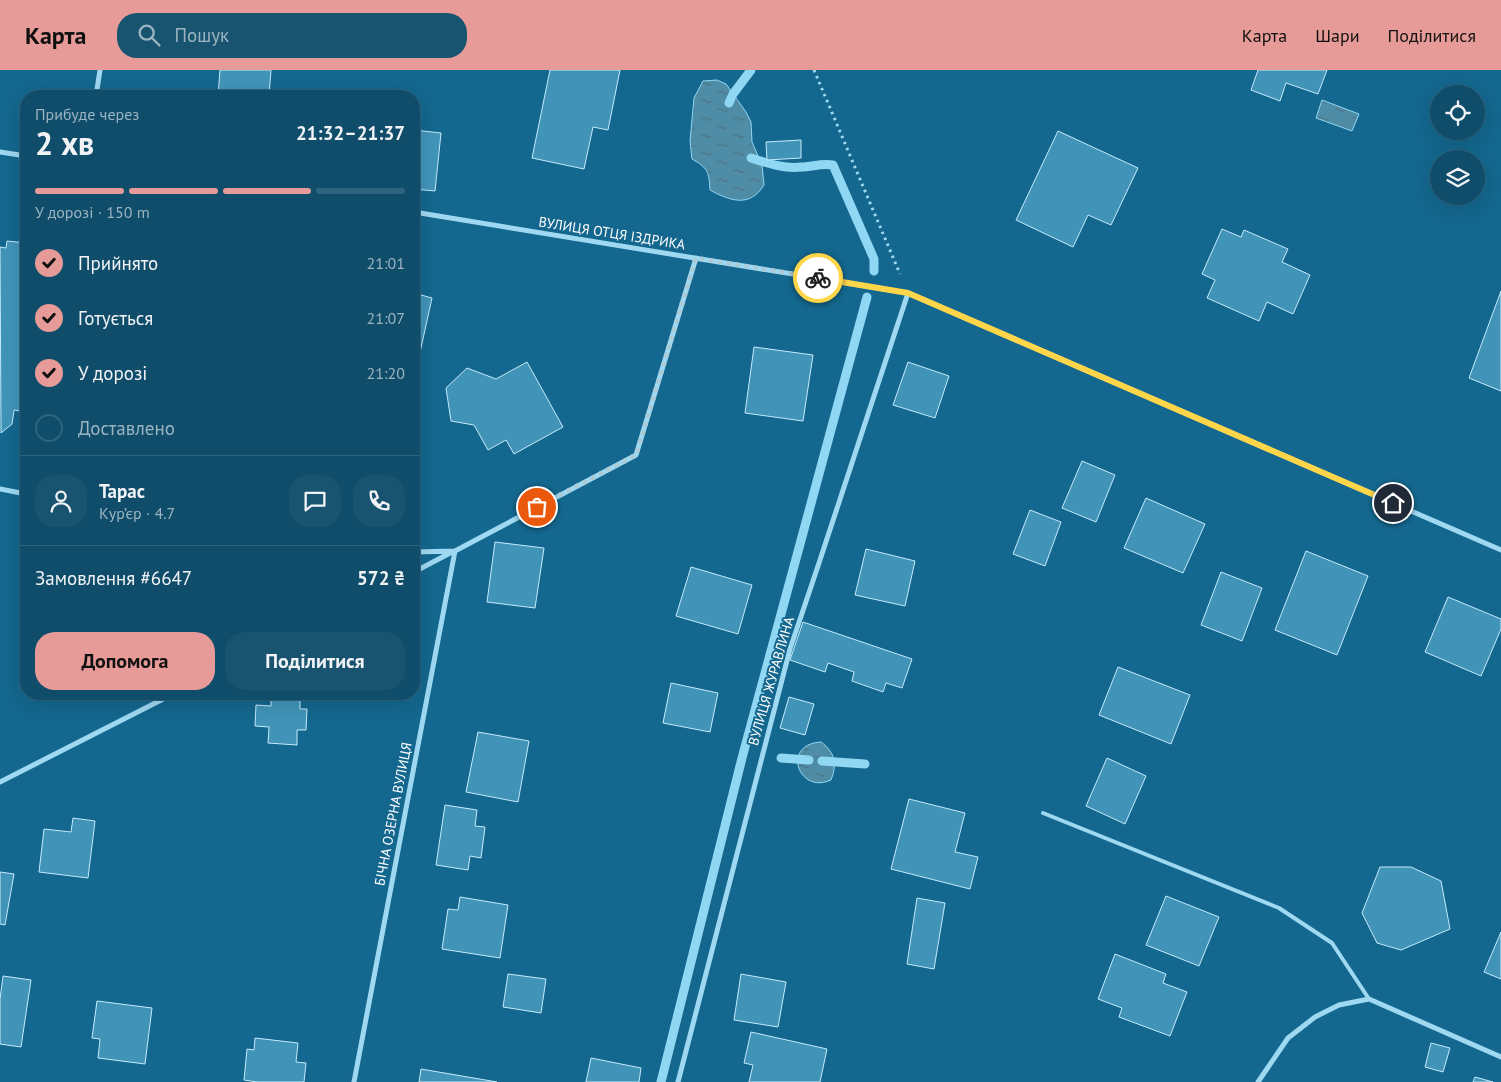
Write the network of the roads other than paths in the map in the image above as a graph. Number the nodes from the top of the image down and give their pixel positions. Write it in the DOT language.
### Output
graph roads {
  1 [pos="100,70"];
  2 [pos="97,90"];
  3 [pos="0,152"];
  4 [pos="20,155"];
  5 [pos="420,213"];
  6 [pos="696,258"];
  7 [pos="908,293"];
  8 [pos="0,489"];
  9 [pos="20,493"];
  10 [pos="1501,550"];
  11 [pos="455,551"];
  12 [pos="420,552"];
  13 [pos="420,569"];
  14 [pos="162,700"];
  15 [pos="0,782"];
  16 [pos="1042,812"];
  17 [pos="1369,999"];
  18 [pos="1501,1057"];
  19 [pos="354,1082"];
  20 [pos="678,1082"];
  21 [pos="1258,1082"];
  1 -- 2 [label="street"];
  3 -- 4 [label="street"];
  5 -- 6 [label="street, ВУЛИЦЯ ОТЦЯ ІЗДРИКА"];
  6 -- 7 [label="street, ВУЛИЦЯ ОТЦЯ ІЗДРИКА"];
  6 -- 11 [label="street"];
  7 -- 10 [label="street, ВУЛИЦЯ ОТЦЯ ІЗДРИКА"];
  7 -- 20 [label="street, ВУЛИЦЯ ЖУРАВЛИНА"];
  8 -- 9 [label="street"];
  11 -- 12 [label="street"];
  11 -- 13 [label="street"];
  11 -- 19 [label="street, БІЧНА ОЗЕРНА ВУЛИЦЯ"];
  14 -- 15 [label="street"];
  16 -- 17 [label="lane"];
  17 -- 18 [label="street"];
  17 -- 21 [label="street"];
}
